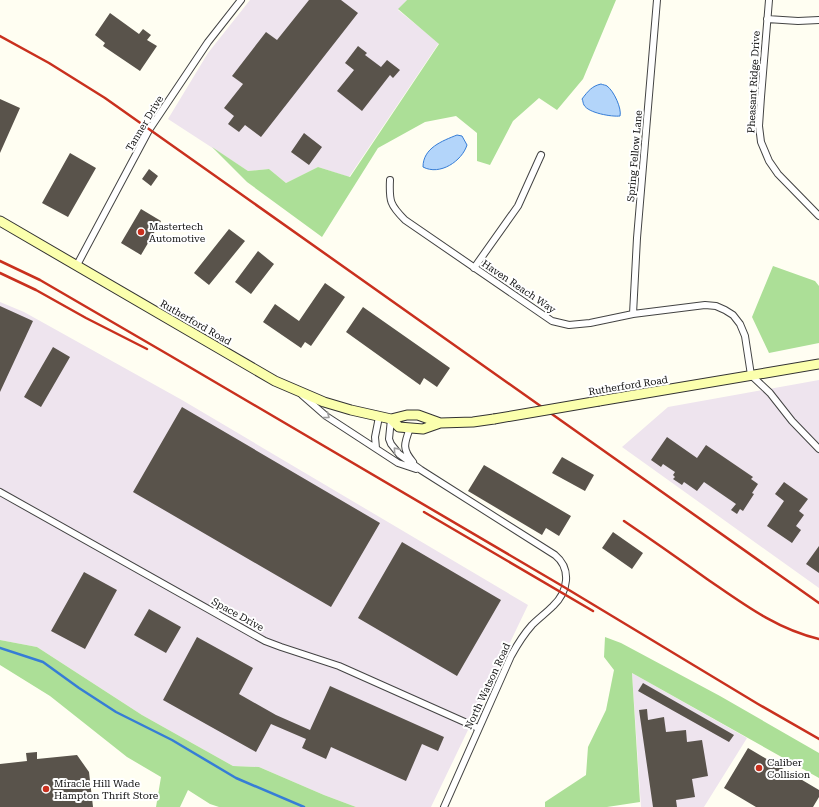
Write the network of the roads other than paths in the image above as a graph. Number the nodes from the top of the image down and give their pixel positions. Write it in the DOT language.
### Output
graph roads {
  1 [pos="241,0"];
  2 [pos="657,0"];
  3 [pos="769,0"];
  4 [pos="767,19"];
  5 [pos="819,20"];
  6 [pos="542,155"];
  7 [pos="390,180"];
  8 [pos="819,216"];
  9 [pos="0,221"];
  10 [pos="77,265"];
  11 [pos="474,268"];
  12 [pos="633,314"];
  13 [pos="819,364"];
  14 [pos="751,375"];
  15 [pos="297,391"];
  16 [pos="379,416"];
  17 [pos="391,419"];
  18 [pos="440,423"];
  19 [pos="410,428"];
  20 [pos="376,448"];
  21 [pos="819,449"];
  22 [pos="421,470"];
  23 [pos="0,492"];
  24 [pos="478,728"];
  25 [pos="444,807"];
  1 -- 10 [label="street, Tanner Drive"];
  2 -- 12 [label="street, Spring Fellow Lane"];
  3 -- 4 [label="street, Pheasant Ridge Drive"];
  4 -- 5 [label="street"];
  4 -- 8 [label="street, Pheasant Ridge Drive"];
  6 -- 11 [label="street"];
  7 -- 11 [label="street, Haven Reach Way"];
  9 -- 10 [label="street, Rutherford Road"];
  10 -- 15 [label="street, Rutherford Road"];
  11 -- 12 [label="street, Haven Reach Way"];
  12 -- 14 [label="street, Haven Reach Way"];
  13 -- 14 [label="street, Rutherford Road"];
  14 -- 18 [label="street, Rutherford Road, bridge"];
  14 -- 21 [label="street"];
  15 -- 16 [label="street, Rutherford Road"];
  15 -- 20 [label="street, North Watson Road, one-way"];
  16 -- 17 [label="street, Rutherford Road"];
  16 -- 20 [label="street"];
  17 -- 18 [label="street, Rutherford Road"];
  17 -- 19 [label="street, Rutherford Road"];
  22 -- 17 [label="street, North Watson Road, one-way"];
  18 -- 19 [label="street, Rutherford Road"];
  19 -- 22 [label="street, North Watson Road"];
  20 -- 22 [label="street, North Watson Road"];
  22 -- 24 [label="street, North Watson Road"];
  23 -- 24 [label="street, Space Drive"];
  24 -- 25 [label="street, North Watson Road"];
}
